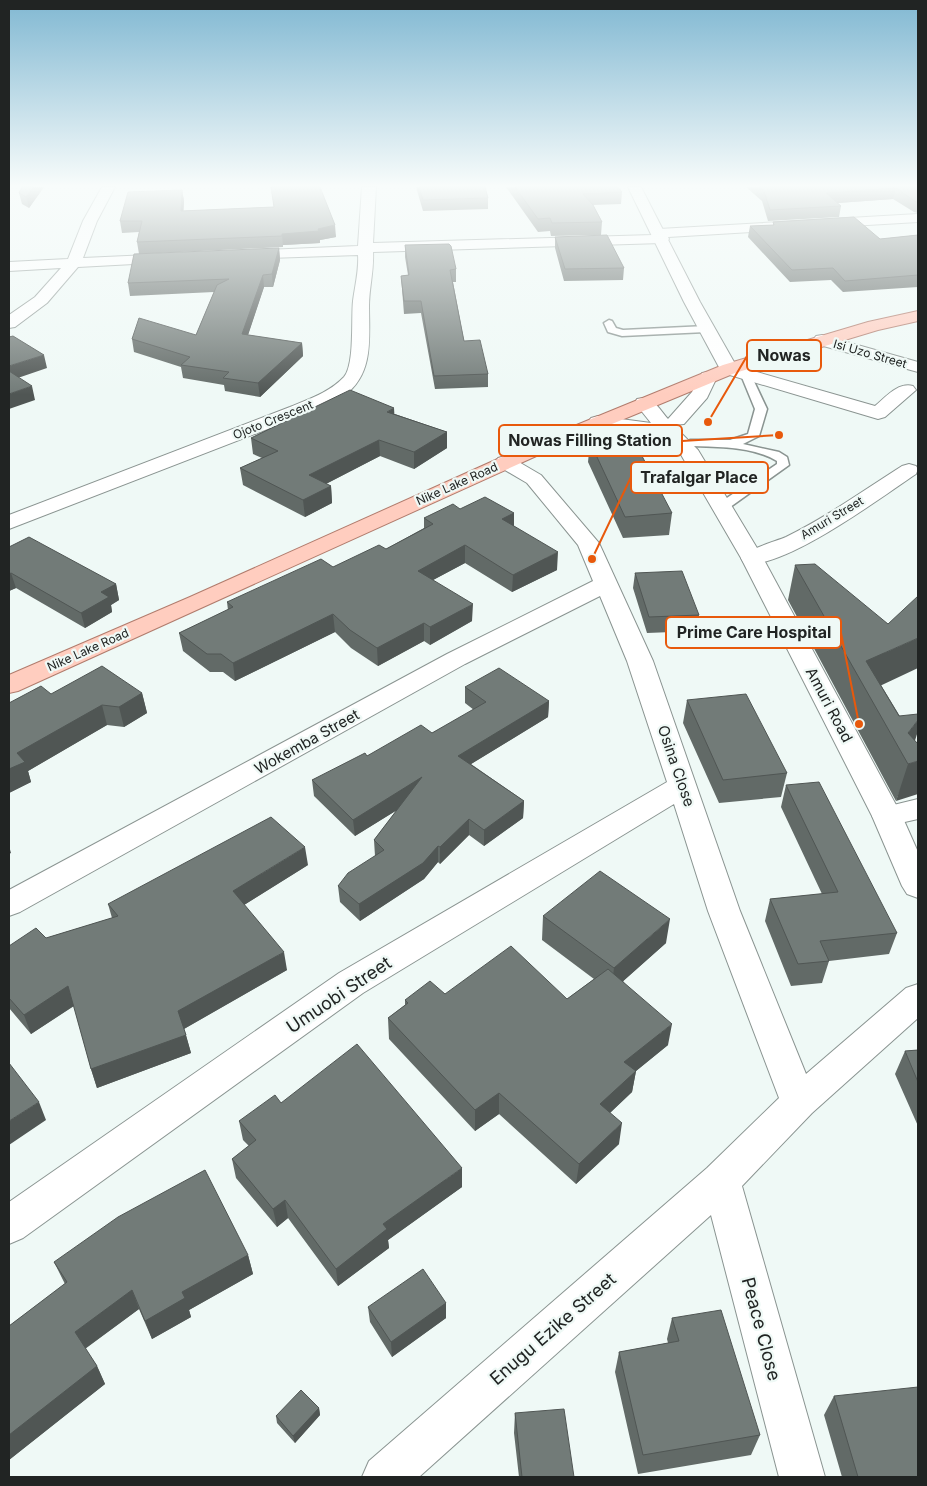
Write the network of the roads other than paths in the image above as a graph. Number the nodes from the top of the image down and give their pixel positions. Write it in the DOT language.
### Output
graph roads {
  1 [pos="76,256"];
  2 [pos="365,256"];
  3 [pos="670,256"];
  4 [pos="183,257"];
  5 [pos="74,262"];
  6 [pos="9,266"];
  7 [pos="918,316"];
  8 [pos="9,323"];
  9 [pos="609,323"];
  10 [pos="706,329"];
  11 [pos="822,340"];
  12 [pos="918,367"];
  13 [pos="738,372"];
  14 [pos="708,377"];
  15 [pos="907,390"];
  16 [pos="653,400"];
  17 [pos="598,422"];
  18 [pos="673,426"];
  19 [pos="731,444"];
  20 [pos="689,447"];
  21 [pos="505,462"];
  22 [pos="909,470"];
  23 [pos="722,507"];
  24 [pos="9,523"];
  25 [pos="752,558"];
  26 [pos="606,584"];
  27 [pos="9,685"];
  28 [pos="684,786"];
  29 [pos="918,809"];
  30 [pos="887,816"];
  31 [pos="918,886"];
  32 [pos="9,904"];
  33 [pos="918,998"];
  34 [pos="799,1102"];
  35 [pos="720,1181"];
  36 [pos="9,1225"];
  37 [pos="386,1477"];
  38 [pos="802,1477"];
  1 -- 5 [label="street"];
  2 -- 24 [label="street, Ojoto Crescent"];
  3 -- 10 [label="street"];
  4 -- 5 [label="street"];
  5 -- 6 [label="street"];
  5 -- 8 [label="street"];
  7 -- 11 [label="main road, Nike Lake Road"];
  9 -- 10 [label="lane"];
  10 -- 13 [label="street"];
  11 -- 12 [label="street, Isi Uzo Street"];
  11 -- 13 [label="main road, Nike Lake Road"];
  13 -- 14 [label="main road, Nike Lake Road"];
  13 -- 15 [label="street"];
  13 -- 19 [label="lane"];
  14 -- 16 [label="main road, Nike Lake Road"];
  14 -- 18 [label="street"];
  16 -- 17 [label="main road, Nike Lake Road"];
  16 -- 18 [label="street, Amuri Road"];
  17 -- 18 [label="street"];
  17 -- 21 [label="main road, Nike Lake Road"];
  18 -- 20 [label="street, Amuri Road"];
  19 -- 20 [label="lane"];
  19 -- 23 [label="lane"];
  20 -- 23 [label="street, Amuri Road"];
  21 -- 26 [label="street, Osina Close"];
  21 -- 27 [label="main road, Nike Lake Road"];
  22 -- 25 [label="street, Amuri Street"];
  23 -- 25 [label="street, Amuri Road"];
  25 -- 30 [label="street, Amuri Road"];
  26 -- 28 [label="street, Osina Close"];
  26 -- 32 [label="street, Wokemba Street"];
  28 -- 34 [label="street, Osina Close"];
  28 -- 36 [label="street, Umuobi Street"];
  29 -- 30 [label="street"];
  30 -- 31 [label="street, Amuri Road"];
  33 -- 34 [label="street, Enugu Ezike Street"];
  34 -- 35 [label="street, Enugu Ezike Street"];
  35 -- 37 [label="street, Enugu Ezike Street"];
  35 -- 38 [label="street, Peace Close"];
}
